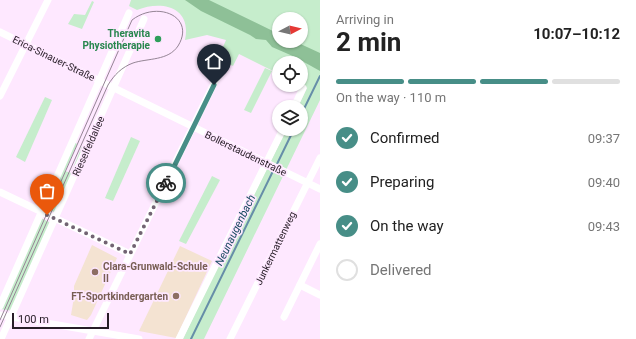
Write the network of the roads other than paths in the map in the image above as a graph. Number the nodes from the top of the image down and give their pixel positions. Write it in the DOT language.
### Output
graph roads {
  1 [pos="48,0"];
  2 [pos="129,14"];
  3 [pos="144,19"];
  4 [pos="0,32"];
  5 [pos="26,44"];
  6 [pos="223,65"];
  7 [pos="99,80"];
  8 [pos="111,86"];
  9 [pos="0,96"];
  10 [pos="194,127"];
  11 [pos="281,136"];
  12 [pos="320,158"];
  13 [pos="272,166"];
  14 [pos="307,183"];
  15 [pos="320,189"];
  16 [pos="0,192"];
  17 [pos="41,212"];
  18 [pos="52,218"];
  19 [pos="320,244"];
  20 [pos="130,254"];
  21 [pos="300,285"];
  22 [pos="320,295"];
  23 [pos="0,306"];
  24 [pos="1,315"];
  25 [pos="12,317"];
  26 [pos="284,317"];
  27 [pos="93,331"];
  28 [pos="1,339"];
  29 [pos="89,339"];
  30 [pos="139,339"];
  31 [pos="179,339"];
  32 [pos="230,339"];
  1 -- 5 [label="street"];
  2 -- 7 [label="street, Rieselfeldallee"];
  3 -- 8 [label="street, Rieselfeldallee"];
  4 -- 5 [label="street, Erica-Sinauer-Straße"];
  5 -- 7 [label="street, Erica-Sinauer-Straße"];
  5 -- 9 [label="street"];
  6 -- 10 [label="street"];
  7 -- 8 [label="street, Erica-Sinauer-Straße"];
  7 -- 17 [label="street, Rieselfeldallee"];
  8 -- 10 [label="street, Bollerstaudenstraße"];
  8 -- 18 [label="street, Rieselfeldallee"];
  10 -- 13 [label="street, Bollerstaudenstraße"];
  10 -- 20 [label="street"];
  11 -- 13 [label="street"];
  12 -- 14 [label="street, Junkermattenweg"];
  13 -- 14 [label="street, Bollerstaudenstraße"];
  13 -- 31 [label="street"];
  14 -- 15 [label="street, Bollerstaudenstraße"];
  14 -- 32 [label="street, Junkermattenweg"];
  16 -- 17 [label="street"];
  17 -- 18 [label="street"];
  17 -- 23 [label="street, Rieselfeldallee"];
  18 -- 20 [label="street"];
  18 -- 25 [label="street, Rieselfeldallee"];
  19 -- 21 [label="street"];
  20 -- 27 [label="street"];
  21 -- 22 [label="street"];
  21 -- 26 [label="street"];
  24 -- 25 [label="street"];
  25 -- 27 [label="street"];
  25 -- 28 [label="street, Rieselfeldallee"];
  27 -- 29 [label="street"];
  27 -- 30 [label="street"];
}
